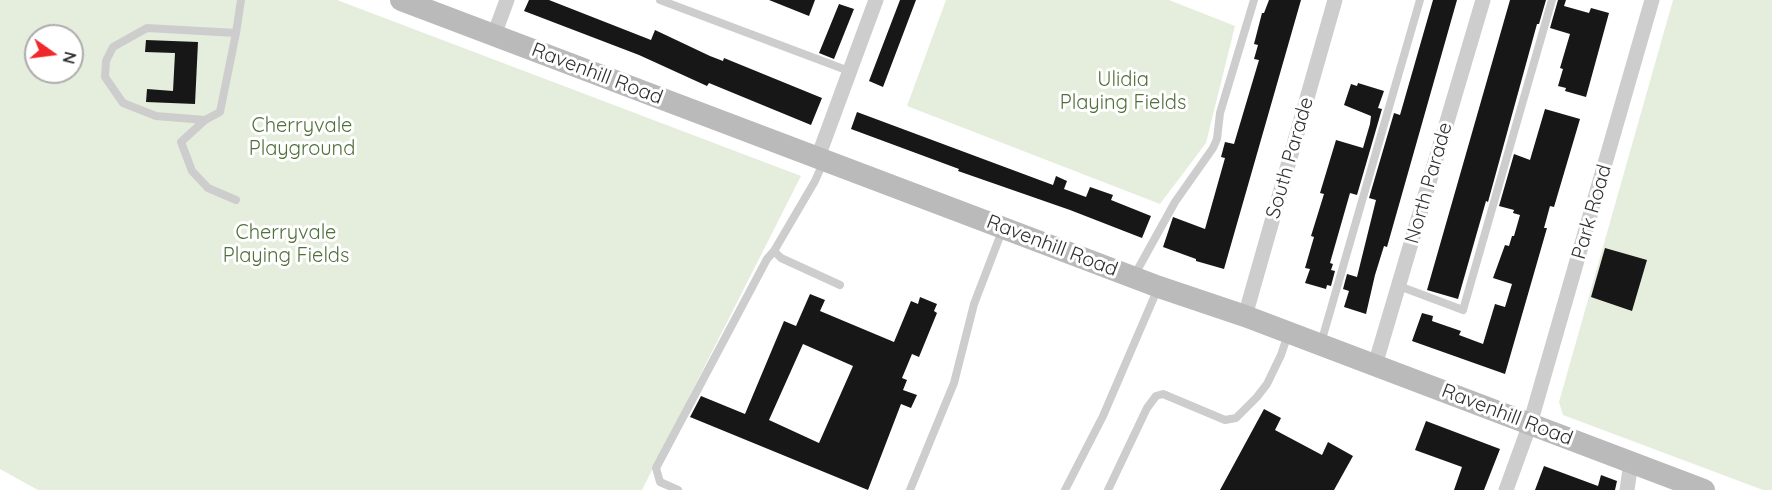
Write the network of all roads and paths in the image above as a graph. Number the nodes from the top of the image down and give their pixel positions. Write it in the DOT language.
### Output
graph roads {
  1 [pos="241,0"];
  2 [pos="401,0"];
  3 [pos="507,0"];
  4 [pos="660,0"];
  5 [pos="876,0"];
  6 [pos="1254,0"];
  7 [pos="1335,0"];
  8 [pos="1420,0"];
  9 [pos="1483,0"];
  10 [pos="1552,0"];
  11 [pos="1652,0"];
  12 [pos="221,33"];
  13 [pos="236,33"];
  14 [pos="494,35"];
  15 [pos="233,49"];
  16 [pos="849,71"];
  17 [pos="205,120"];
  18 [pos="821,158"];
  19 [pos="236,200"];
  20 [pos="1004,227"];
  21 [pos="774,250"];
  22 [pos="1133,277"];
  23 [pos="840,285"];
  24 [pos="1399,286"];
  25 [pos="1159,287"];
  26 [pos="1245,316"];
  27 [pos="1289,333"];
  28 [pos="1321,345"];
  29 [pos="1375,365"];
  30 [pos="1530,424"];
  31 [pos="1631,462"];
  32 [pos="678,490"];
  33 [pos="910,490"];
  34 [pos="1065,490"];
  35 [pos="1108,490"];
  36 [pos="1506,490"];
  37 [pos="1627,490"];
  38 [pos="1704,490"];
  1 -- 13 [label="lane"];
  2 -- 14 [label="main road, Ravenhill Road"];
  3 -- 14 [label="street"];
  4 -- 16 [label="lane"];
  5 -- 16 [label="street"];
  6 -- 22 [label="lane"];
  7 -- 26 [label="street, South Parade"];
  8 -- 28 [label="lane"];
  9 -- 24 [label="street, North Parade"];
  10 -- 24 [label="lane"];
  11 -- 30 [label="street, Park Road"];
  12 -- 13 [label="lane"];
  12 -- 15 [label="lane"];
  12 -- 17 [label="lane"];
  13 -- 15 [label="lane"];
  14 -- 18 [label="main road, Ravenhill Road"];
  15 -- 17 [label="lane"];
  16 -- 18 [label="street"];
  17 -- 19 [label="lane"];
  18 -- 20 [label="main road, Ravenhill Road"];
  18 -- 21 [label="lane"];
  20 -- 22 [label="main road, Ravenhill Road"];
  20 -- 33 [label="lane"];
  21 -- 23 [label="lane"];
  21 -- 32 [label="lane"];
  22 -- 25 [label="main road, Ravenhill Road"];
  24 -- 29 [label="street, North Parade"];
  25 -- 26 [label="main road, Ravenhill Road"];
  25 -- 34 [label="lane"];
  26 -- 27 [label="main road, Ravenhill Road"];
  27 -- 28 [label="main road, Ravenhill Road"];
  27 -- 35 [label="lane"];
  28 -- 29 [label="main road, Ravenhill Road"];
  29 -- 30 [label="main road, Ravenhill Road"];
  30 -- 31 [label="main road, Ravenhill Road"];
  30 -- 36 [label="street, Park Road"];
  31 -- 37 [label="street"];
  31 -- 38 [label="main road, Ravenhill Road"];
}
